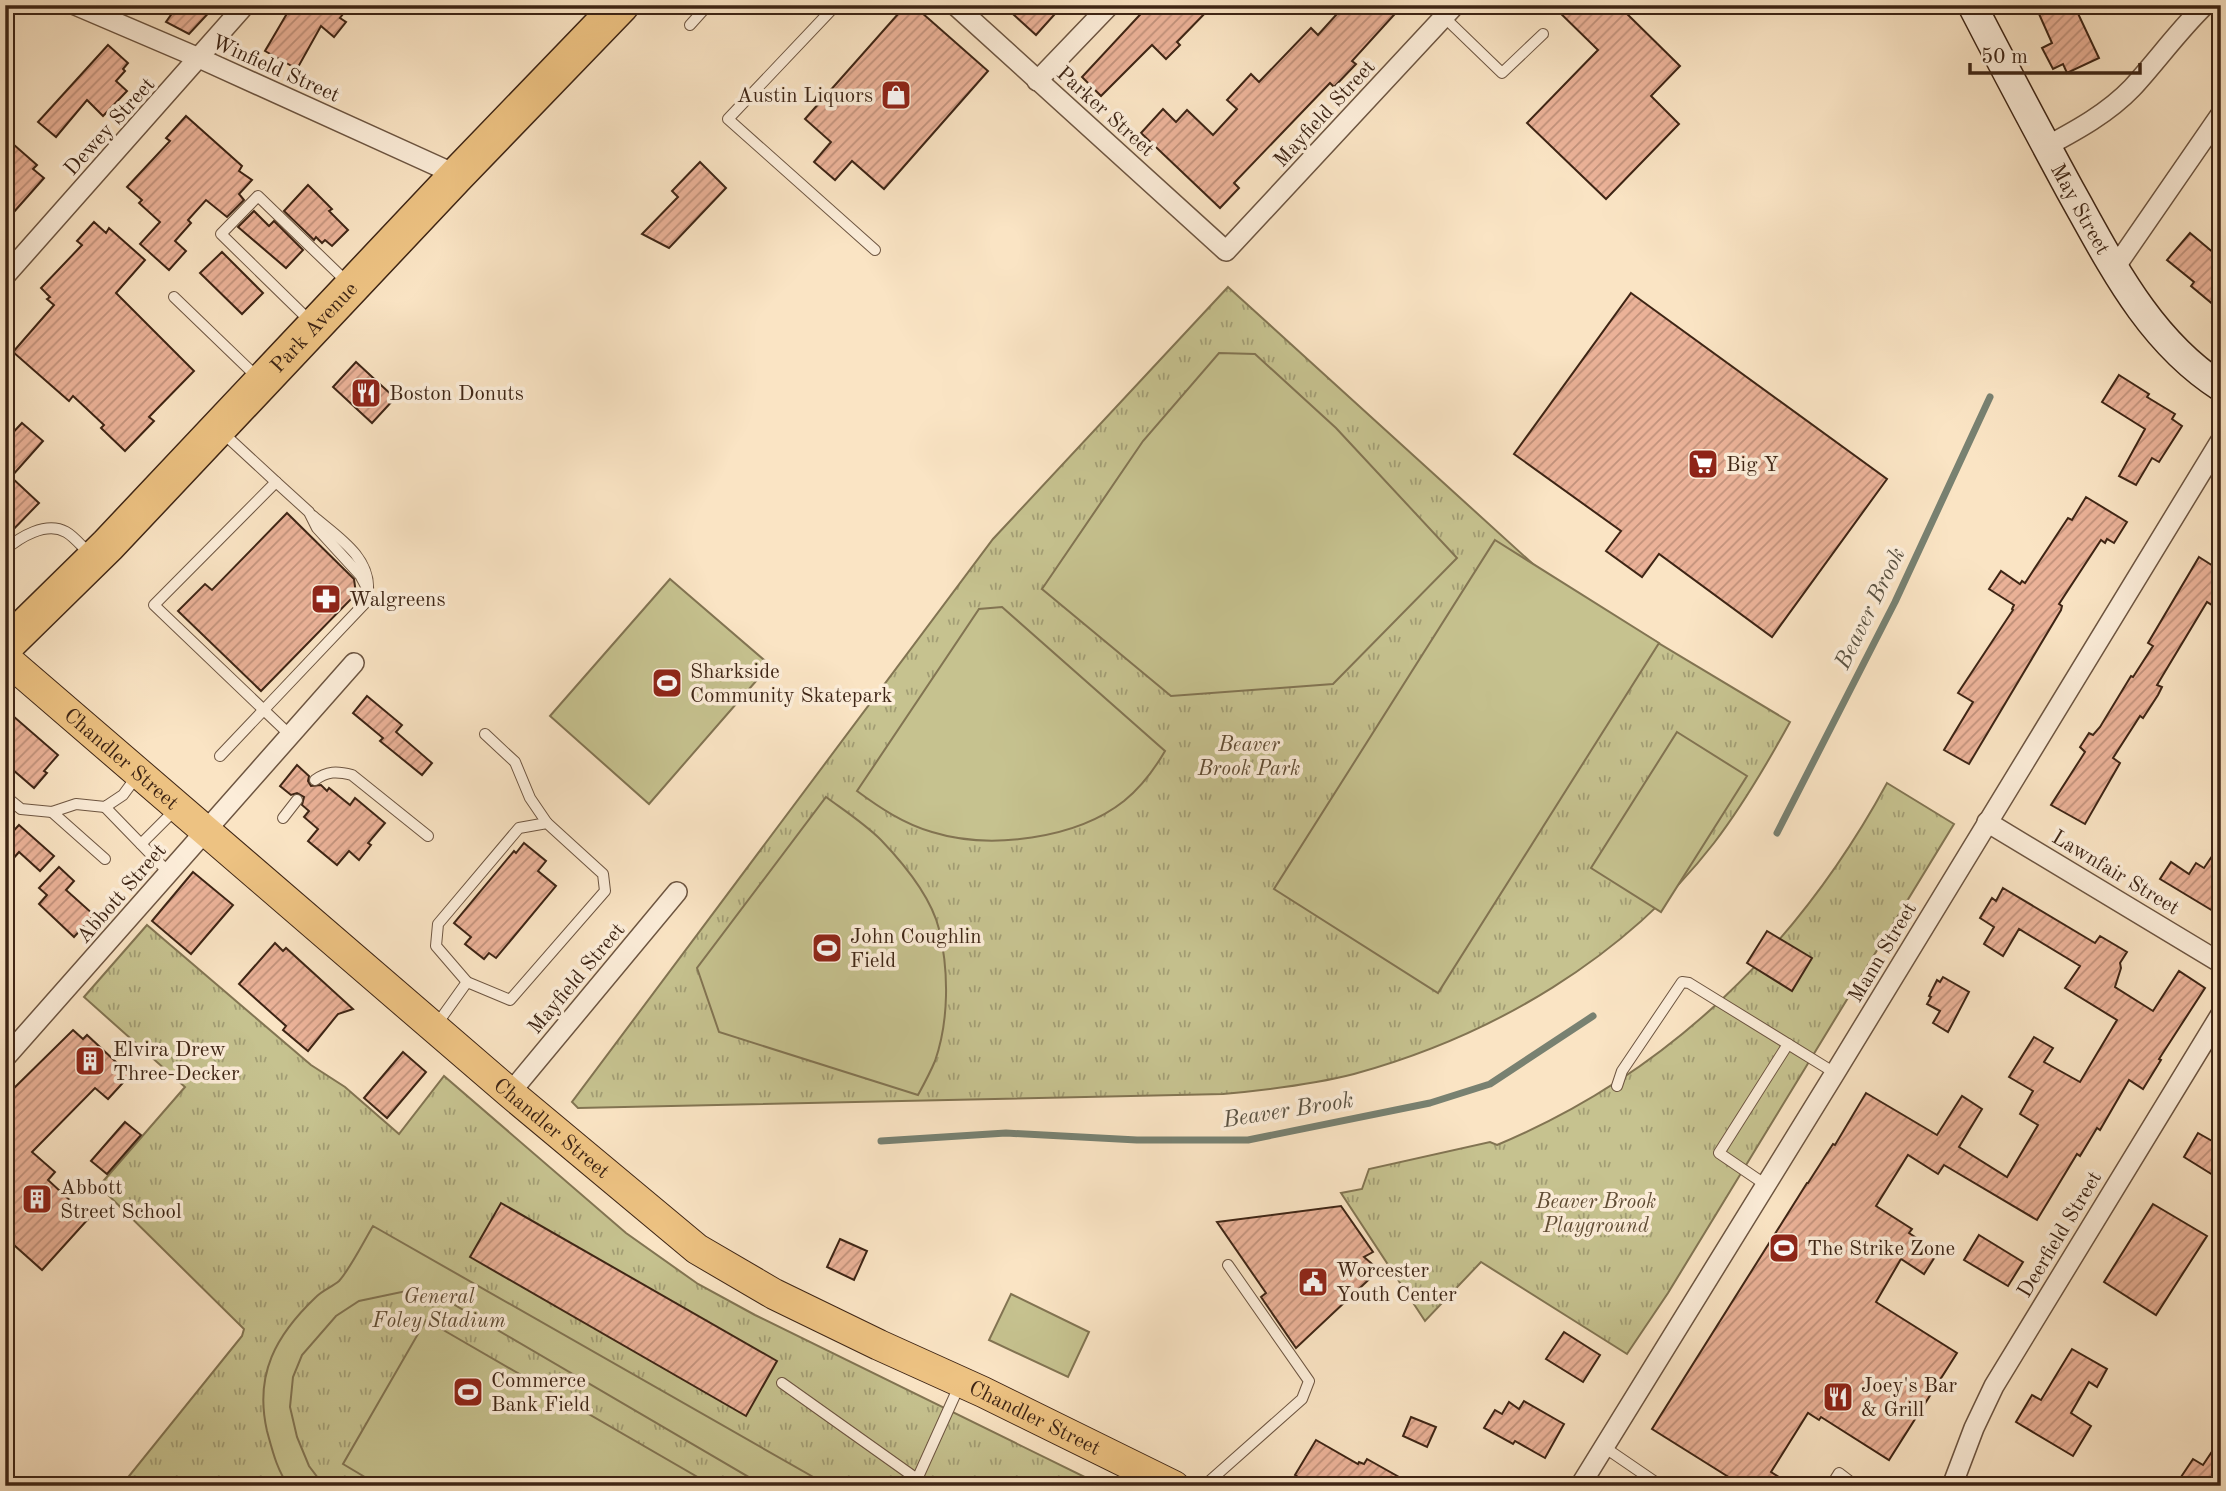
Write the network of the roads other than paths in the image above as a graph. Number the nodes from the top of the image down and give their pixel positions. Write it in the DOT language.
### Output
graph roads {
  1 [pos="75,5"];
  2 [pos="245,5"];
  3 [pos="621,5"];
  4 [pos="708,5"];
  5 [pos="836,5"];
  6 [pos="955,5"];
  7 [pos="1110,5"];
  8 [pos="1972,5"];
  9 [pos="2204,5"];
  10 [pos="1450,11"];
  11 [pos="690,25"];
  12 [pos="1543,34"];
  13 [pos="199,58"];
  14 [pos="1037,81"];
  15 [pos="2221,114"];
  16 [pos="2047,146"];
  17 [pos="457,175"];
  18 [pos="874,250"];
  19 [pos="1226,251"];
  20 [pos="2114,269"];
  21 [pos="5,276"];
  22 [pos="352,286"];
  23 [pos="174,298"];
  24 [pos="314,325"];
  25 [pos="262,382"];
  26 [pos="2221,387"];
  27 [pos="218,429"];
  28 [pos="2221,440"];
  29 [pos="276,482"];
  30 [pos="5,550"];
  31 [pos="94,558"];
  32 [pos="5,646"];
  33 [pos="5,658"];
  34 [pos="354,663"];
  35 [pos="263,711"];
  36 [pos="485,734"];
  37 [pos="290,735"];
  38 [pos="220,756"];
  39 [pos="140,773"];
  40 [pos="315,780"];
  41 [pos="5,796"];
  42 [pos="297,800"];
  43 [pos="104,807"];
  44 [pos="178,807"];
  45 [pos="52,812"];
  46 [pos="283,818"];
  47 [pos="1987,821"];
  48 [pos="548,823"];
  49 [pos="205,831"];
  50 [pos="428,836"];
  51 [pos="141,845"];
  52 [pos="105,859"];
  53 [pos="169,873"];
  54 [pos="677,892"];
  55 [pos="2221,962"];
  56 [pos="467,982"];
  57 [pos="2221,1014"];
  58 [pos="434,1027"];
  59 [pos="1788,1044"];
  60 [pos="5,1058"];
  61 [pos="1835,1073"];
  62 [pos="1617,1086"];
  63 [pos="510,1093"];
  64 [pos="1766,1185"];
  65 [pos="1228,1265"];
  66 [pos="961,1381"];
  67 [pos="782,1383"];
  68 [pos="1604,1447"];
  69 [pos="915,1482"];
  70 [pos="1174,1486"];
  71 [pos="1204,1486"];
  72 [pos="1580,1486"];
  73 [pos="1661,1486"];
  74 [pos="1831,1486"];
  75 [pos="1857,1486"];
  76 [pos="1952,1486"];
  1 -- 13 [label="street, Winfield Street"];
  2 -- 13 [label="street, Dewey Street"];
  3 -- 17 [label="highway, Park Avenue"];
  4 -- 11 [label="lane"];
  5 -- 18 [label="lane"];
  6 -- 14 [label="street, Parker Street"];
  7 -- 14 [label="street"];
  8 -- 16 [label="street, May Street"];
  9 -- 16 [label="street"];
  10 -- 12 [label="lane"];
  10 -- 19 [label="street, Mayfield Street"];
  13 -- 17 [label="street, Winfield Street"];
  13 -- 21 [label="street, Dewey Street"];
  14 -- 19 [label="street, Parker Street"];
  15 -- 20 [label="street"];
  16 -- 20 [label="street, May Street"];
  17 -- 22 [label="highway, Park Avenue"];
  20 -- 26 [label="street, May Street"];
  22 -- 24 [label="highway, Park Avenue"];
  22 -- 24 [label="lane"];
  23 -- 25 [label="lane"];
  24 -- 25 [label="highway, Park Avenue"];
  25 -- 27 [label="highway, Park Avenue"];
  27 -- 29 [label="lane"];
  27 -- 31 [label="highway, Park Avenue"];
  28 -- 47 [label="street, Mann Street"];
  29 -- 35 [label="lane"];
  29 -- 35 [label="lane"];
  30 -- 31 [label="lane"];
  31 -- 32 [label="highway, Park Avenue"];
  33 -- 39 [label="main road, Chandler Street"];
  34 -- 37 [label="street, Abbott Street"];
  35 -- 37 [label="lane"];
  35 -- 38 [label="lane"];
  36 -- 48 [label="lane"];
  37 -- 49 [label="street, Abbott Street"];
  39 -- 43 [label="lane"];
  39 -- 44 [label="main road, Chandler Street"];
  40 -- 50 [label="lane"];
  41 -- 45 [label="lane"];
  42 -- 46 [label="lane"];
  43 -- 45 [label="lane"];
  43 -- 51 [label="lane"];
  44 -- 49 [label="main road, Chandler Street"];
  44 -- 51 [label="lane"];
  45 -- 52 [label="lane"];
  47 -- 55 [label="street, Lawnfair Street"];
  47 -- 61 [label="street, Mann Street"];
  48 -- 56 [label="lane"];
  48 -- 56 [label="lane"];
  49 -- 53 [label="street, Abbott Street"];
  49 -- 58 [label="main road, Chandler Street"];
  51 -- 53 [label="lane"];
  53 -- 60 [label="street, Abbott Street"];
  54 -- 63 [label="street, Mayfield Street"];
  56 -- 58 [label="lane"];
  57 -- 76 [label="street, Deerfield Street"];
  58 -- 63 [label="main road, Chandler Street"];
  59 -- 61 [label="lane"];
  59 -- 62 [label="lane"];
  59 -- 64 [label="lane"];
  61 -- 64 [label="street, Mann Street"];
  63 -- 66 [label="main road, Chandler Street"];
  64 -- 68 [label="street, Mann Street"];
  65 -- 71 [label="lane"];
  66 -- 69 [label="lane"];
  66 -- 70 [label="main road, Chandler Street"];
  67 -- 69 [label="lane"];
  68 -- 72 [label="street, Mann Street"];
  68 -- 73 [label="lane"];
  74 -- 75 [label="lane"];
}
